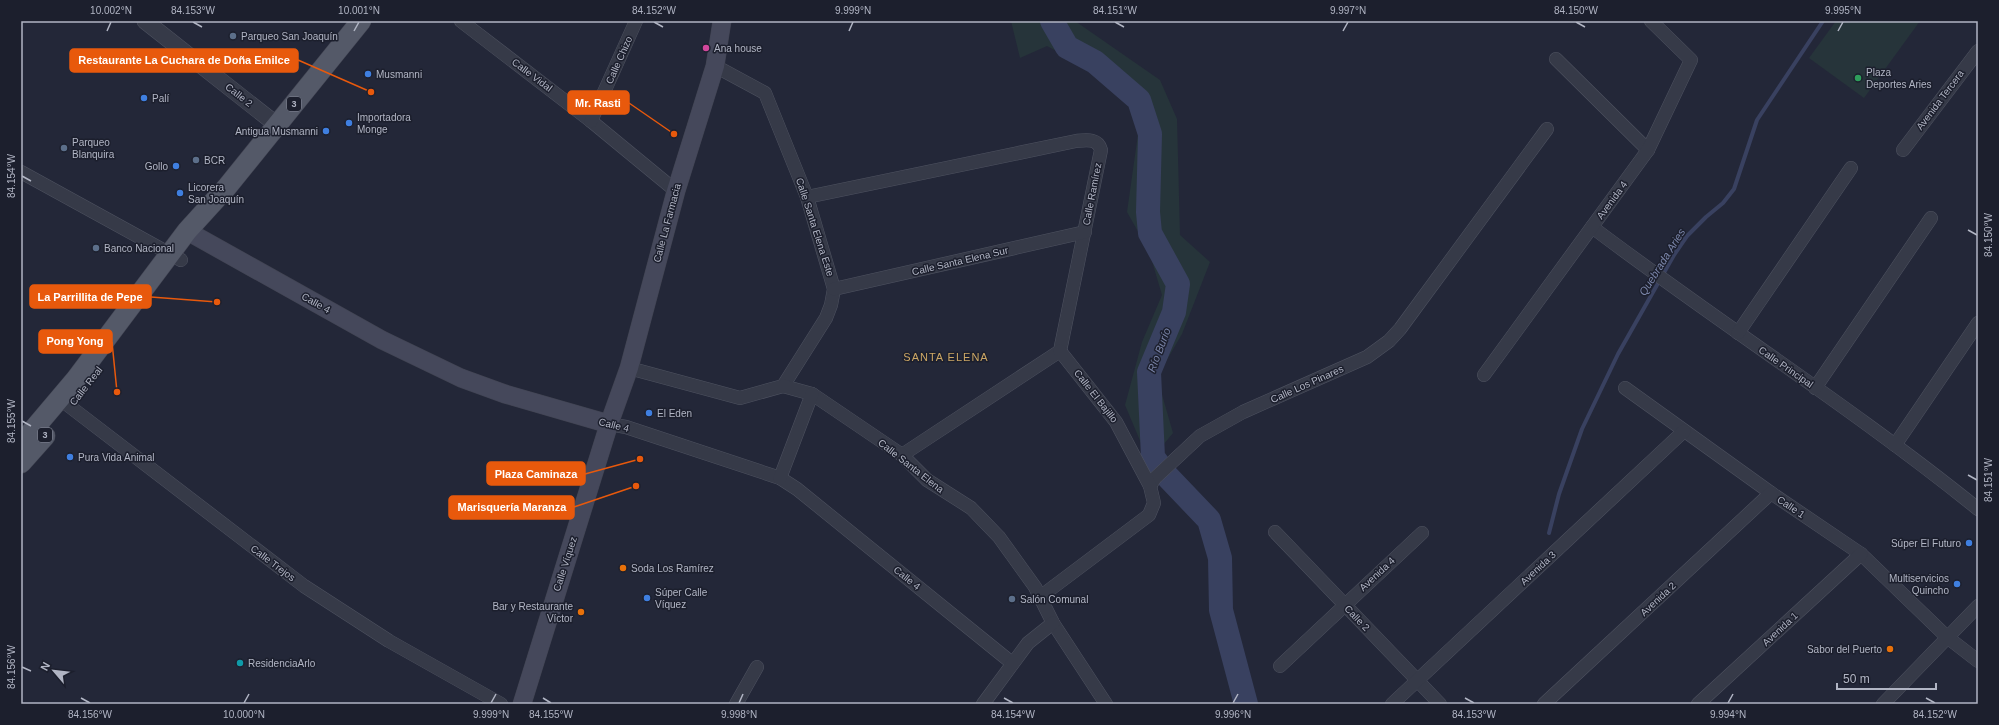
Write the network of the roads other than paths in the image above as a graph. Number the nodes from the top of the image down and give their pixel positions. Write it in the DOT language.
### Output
graph roads {
  1 [pos="145,21"];
  2 [pos="361,21"];
  3 [pos="461,21"];
  4 [pos="636,21"];
  5 [pos="722,21"];
  6 [pos="1652,21"];
  7 [pos="1978,51"];
  8 [pos="1556,59"];
  9 [pos="715,66"];
  10 [pos="591,121"];
  11 [pos="277,125"];
  12 [pos="1547,129"];
  13 [pos="1648,150"];
  14 [pos="1903,150"];
  15 [pos="1851,168"];
  16 [pos="21,172"];
  17 [pos="676,191"];
  18 [pos="807,197"];
  19 [pos="1931,218"];
  20 [pos="1592,227"];
  21 [pos="1085,232"];
  22 [pos="192,234"];
  23 [pos="175,257"];
  24 [pos="834,289"];
  25 [pos="1978,323"];
  26 [pos="1738,333"];
  27 [pos="1060,351"];
  28 [pos="629,368"];
  29 [pos="1484,375"];
  30 [pos="783,386"];
  31 [pos="1625,388"];
  32 [pos="1815,388"];
  33 [pos="812,394"];
  34 [pos="65,403"];
  35 [pos="609,424"];
  36 [pos="1684,431"];
  37 [pos="21,444"];
  38 [pos="1895,445"];
  39 [pos="902,455"];
  40 [pos="21,464"];
  41 [pos="780,478"];
  42 [pos="1152,482"];
  43 [pos="1771,494"];
  44 [pos="1978,509"];
  45 [pos="1275,532"];
  46 [pos="1422,533"];
  47 [pos="1861,554"];
  48 [pos="1040,597"];
  49 [pos="1344,604"];
  50 [pos="1978,606"];
  51 [pos="1053,623"];
  52 [pos="1947,637"];
  53 [pos="1978,661"];
  54 [pos="1012,663"];
  55 [pos="1280,666"];
  56 [pos="757,667"];
  57 [pos="1418,681"];
  58 [pos="501,704"];
  59 [pos="522,704"];
  60 [pos="736,704"];
  61 [pos="983,704"];
  62 [pos="1106,704"];
  63 [pos="1392,704"];
  64 [pos="1440,704"];
  65 [pos="1544,704"];
  66 [pos="1698,704"];
  67 [pos="1883,704"];
  1 -- 11 [label="street, Calle 2"];
  2 -- 11 [label="main road, Calle Real / 3"];
  3 -- 10 [label="street, Calle Vidal"];
  4 -- 10 [label="street, Calle Chizo"];
  5 -- 9 [label="main road, Calle La Farmacia"];
  6 -- 13 [label="street, Avenida 4"];
  7 -- 14 [label="street, Avenida Tercera"];
  8 -- 13 [label="street"];
  9 -- 17 [label="main road, Calle La Farmacia"];
  9 -- 18 [label="street, Calle Santa Elena Este"];
  10 -- 17 [label="street, Calle Vidal"];
  11 -- 22 [label="main road, Calle Real / 3"];
  12 -- 42 [label="street, Calle Los Pinares"];
  13 -- 20 [label="street, Avenida 4"];
  15 -- 26 [label="street"];
  16 -- 23 [label="street"];
  17 -- 28 [label="main road, Calle La Farmacia"];
  18 -- 21 [label="street, Calle Ramírez"];
  18 -- 24 [label="street, Calle Santa Elena Este"];
  19 -- 32 [label="street"];
  20 -- 26 [label="street, Calle Principal"];
  20 -- 29 [label="street, Avenida 4"];
  21 -- 24 [label="street, Calle Santa Elena Sur"];
  21 -- 27 [label="street, Calle Ramírez"];
  22 -- 23 [label="main road, Calle Real / 3"];
  22 -- 35 [label="main road, Calle 4"];
  23 -- 34 [label="main road, Calle Real / 3"];
  24 -- 30 [label="street, Calle Santa Elena Este"];
  25 -- 38 [label="street"];
  26 -- 32 [label="street, Calle Principal"];
  27 -- 39 [label="street"];
  27 -- 42 [label="street, Calle El Bajillo"];
  28 -- 30 [label="street"];
  28 -- 35 [label="main road, Calle La Farmacia"];
  30 -- 33 [label="street, Calle Santa Elena"];
  31 -- 36 [label="street, Calle 1"];
  32 -- 38 [label="street, Calle Principal"];
  33 -- 39 [label="street, Calle Santa Elena"];
  33 -- 41 [label="street"];
  34 -- 37 [label="main road, Calle Real / 3"];
  34 -- 40 [label="main road, Calle Real / 3"];
  34 -- 58 [label="street, Calle Trejos"];
  35 -- 41 [label="street, Calle 4"];
  35 -- 59 [label="main road, Calle Víquez"];
  36 -- 43 [label="street, Calle 1"];
  36 -- 57 [label="street, Avenida 3"];
  38 -- 44 [label="street, Calle Principal"];
  39 -- 48 [label="street, Calle Santa Elena"];
  41 -- 54 [label="street, Calle 4"];
  42 -- 48 [label="street"];
  43 -- 47 [label="street, Calle 1"];
  43 -- 65 [label="street, Avenida 2"];
  45 -- 49 [label="street, Calle 2"];
  46 -- 49 [label="street, Avenida 4"];
  47 -- 52 [label="street, Calle 1"];
  47 -- 66 [label="street, Avenida 1"];
  48 -- 51 [label="street, Calle Santa Elena"];
  49 -- 55 [label="street, Avenida 4"];
  49 -- 57 [label="street, Calle 2"];
  50 -- 52 [label="street"];
  51 -- 54 [label="street"];
  51 -- 62 [label="street, Calle Santa Elena"];
  52 -- 53 [label="street, Calle 1"];
  52 -- 67 [label="street"];
  54 -- 61 [label="street"];
  56 -- 60 [label="street"];
  57 -- 63 [label="street, Avenida 3"];
  57 -- 64 [label="street, Calle 2"];
}
